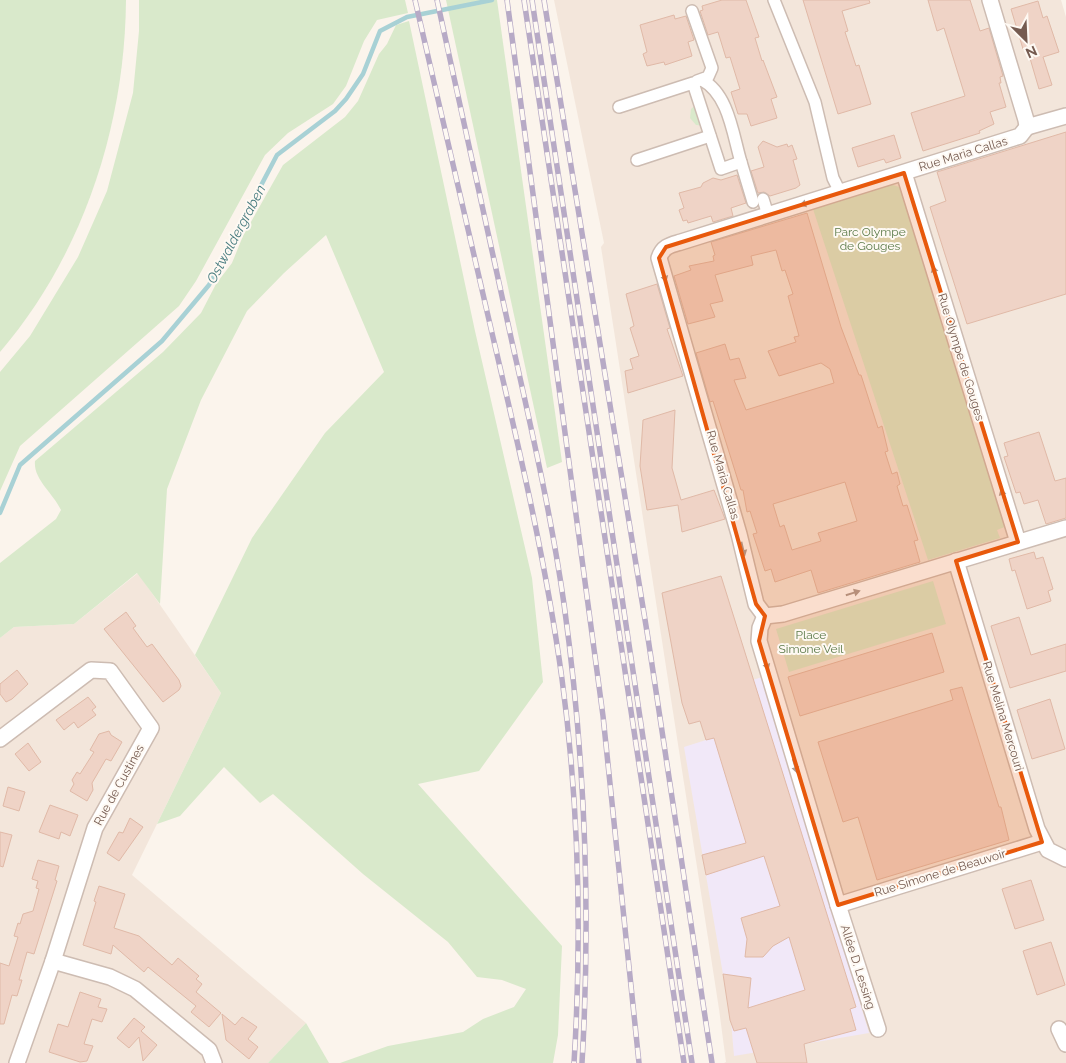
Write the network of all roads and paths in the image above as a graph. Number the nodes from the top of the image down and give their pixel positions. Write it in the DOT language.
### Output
graph roads {
  1 [pos="774,0"];
  2 [pos="990,0"];
  3 [pos="692,10"];
  4 [pos="698,81"];
  5 [pos="619,107"];
  6 [pos="1066,116"];
  7 [pos="728,117"];
  8 [pos="706,123"];
  9 [pos="1027,127"];
  10 [pos="710,136"];
  11 [pos="637,160"];
  12 [pos="741,162"];
  13 [pos="904,173"];
  14 [pos="840,192"];
  15 [pos="768,215"];
  16 [pos="1066,528"];
  17 [pos="1018,542"];
  18 [pos="956,561"];
  19 [pos="765,616"];
  20 [pos="0,739"];
  21 [pos="1042,842"];
  22 [pos="1066,859"];
  23 [pos="838,905"];
  24 [pos="53,961"];
  25 [pos="878,1028"];
  26 [pos="1059,1029"];
  27 [pos="1066,1044"];
  28 [pos="16,1063"];
  29 [pos="214,1063"];
  1 -- 14 [label="street"];
  2 -- 9 [label="street"];
  3 -- 4 [label="street"];
  4 -- 5 [label="street"];
  4 -- 7 [label="street"];
  4 -- 8 [label="street"];
  6 -- 9 [label="street, Rue Maria Callas"];
  7 -- 8 [label="street"];
  7 -- 12 [label="street"];
  8 -- 10 [label="street"];
  9 -- 13 [label="street, Rue Maria Callas"];
  10 -- 11 [label="street"];
  10 -- 12 [label="street"];
  12 -- 15 [label="street"];
  13 -- 14 [label="street, Rue Maria Callas"];
  17 -- 13 [label="street, Rue Olympe de Gouges, one-way"];
  14 -- 15 [label="street, Rue Maria Callas, one-way"];
  15 -- 19 [label="street, Rue Maria Callas, one-way"];
  16 -- 17 [label="street"];
  17 -- 18 [label="street"];
  19 -- 18 [label="street, one-way"];
  18 -- 21 [label="street, Rue Melina Mercouri"];
  19 -- 23 [label="street, Allée D. Lessing, one-way"];
  20 -- 24 [label="street, Rue de Custines"];
  21 -- 22 [label="street"];
  21 -- 23 [label="street, Rue Simone de Beauvoir"];
  23 -- 25 [label="street, Allée D. Lessing"];
  24 -- 28 [label="street, Rue de Custines"];
  24 -- 29 [label="street"];
  26 -- 27 [label="street"];
}
